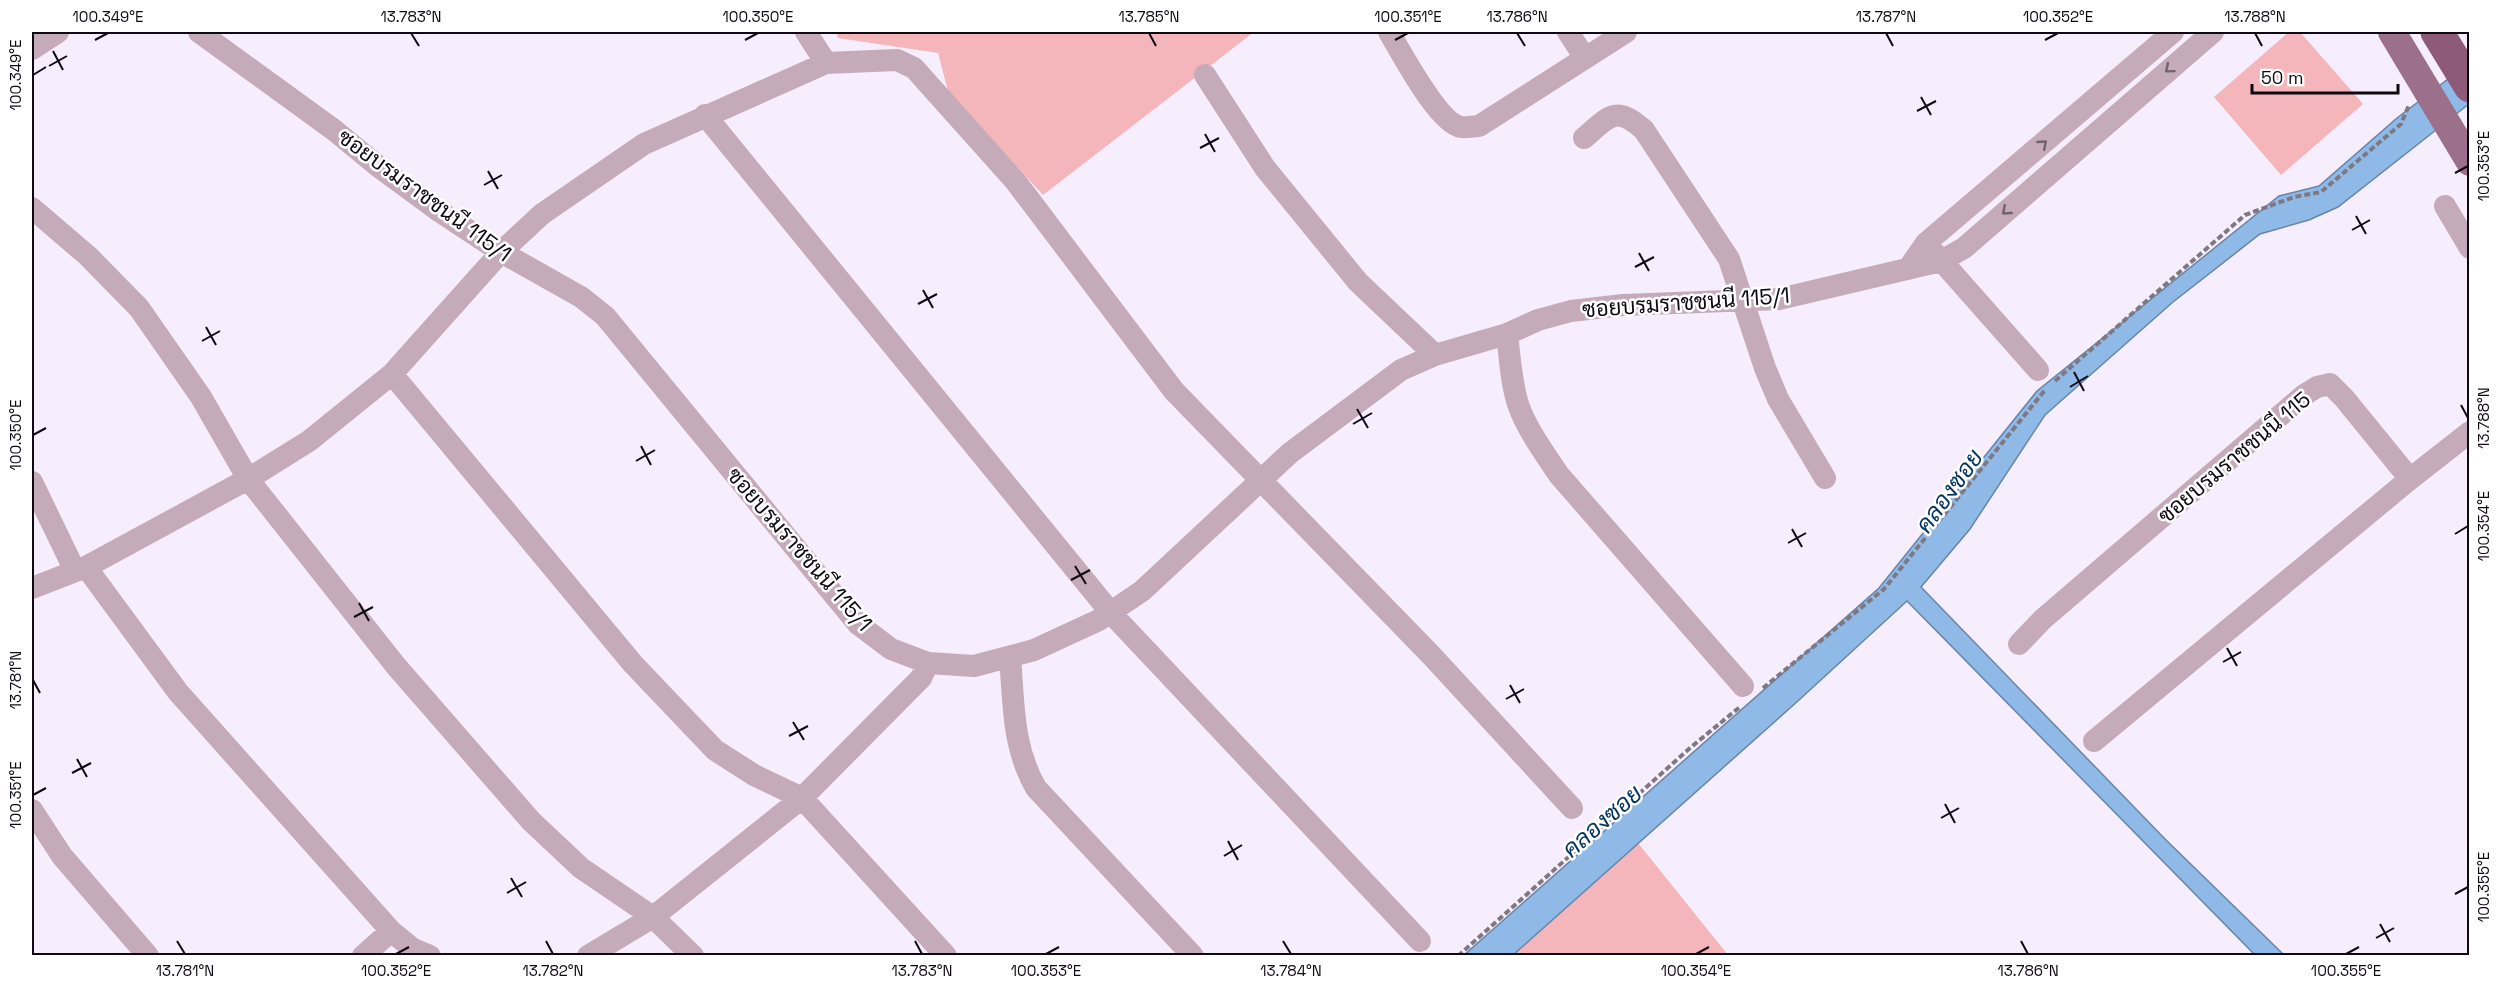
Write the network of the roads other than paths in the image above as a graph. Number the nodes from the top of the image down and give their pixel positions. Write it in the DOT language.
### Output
graph roads {
  1 [pos="58,32"];
  2 [pos="199,32"];
  3 [pos="806,32"];
  4 [pos="1389,32"];
  5 [pos="1569,32"];
  6 [pos="1626,32"];
  7 [pos="2173,32"];
  8 [pos="2213,32"];
  9 [pos="2392,32"];
  10 [pos="2437,32"];
  11 [pos="32,49"];
  12 [pos="1585,58"];
  13 [pos="826,63"];
  14 [pos="2125,73"];
  15 [pos="1205,75"];
  16 [pos="2468,84"];
  17 [pos="2142,92"];
  18 [pos="705,116"];
  19 [pos="1584,138"];
  20 [pos="2469,162"];
  21 [pos="2015,168"];
  22 [pos="2032,188"];
  23 [pos="2445,206"];
  24 [pos="32,208"];
  25 [pos="1926,243"];
  26 [pos="2469,248"];
  27 [pos="501,252"];
  28 [pos="1941,261"];
  29 [pos="1908,269"];
  30 [pos="1743,301"];
  31 [pos="1506,334"];
  32 [pos="1435,355"];
  33 [pos="2038,370"];
  34 [pos="392,375"];
  35 [pos="2469,432"];
  36 [pos="1825,478"];
  37 [pos="2410,478"];
  38 [pos="248,479"];
  39 [pos="1260,479"];
  40 [pos="32,482"];
  41 [pos="81,569"];
  42 [pos="32,588"];
  43 [pos="1111,613"];
  44 [pos="2019,644"];
  45 [pos="1010,657"];
  46 [pos="928,663"];
  47 [pos="1748,695"];
  48 [pos="2094,741"];
  49 [pos="802,798"];
  50 [pos="1572,808"];
  51 [pos="32,810"];
  52 [pos="653,917"];
  53 [pos="391,931"];
  54 [pos="1420,941"];
  55 [pos="148,956"];
  56 [pos="363,956"];
  57 [pos="430,956"];
  58 [pos="588,956"];
  59 [pos="693,956"];
  60 [pos="946,956"];
  61 [pos="1193,956"];
  1 -- 11 [label="street"];
  2 -- 27 [label="street, ซอยบรมราชชนนี 115/1"];
  3 -- 13 [label="street"];
  4 -- 12 [label="street"];
  5 -- 12 [label="street"];
  6 -- 12 [label="street"];
  7 -- 14 [label="street"];
  8 -- 17 [label="street, ซอยบรมราชชนนี 115/1, one-way"];
  9 -- 20 [label="main road"];
  10 -- 16 [label="highway"];
  13 -- 18 [label="street"];
  13 -- 39 [label="street"];
  14 -- 17 [label="street"];
  21 -- 14 [label="street, one-way"];
  15 -- 32 [label="street"];
  17 -- 22 [label="street, ซอยบรมราชชนนี 115/1"];
  18 -- 27 [label="street"];
  18 -- 43 [label="street"];
  19 -- 30 [label="street"];
  21 -- 22 [label="street"];
  21 -- 25 [label="street"];
  22 -- 28 [label="street, ซอยบรมราชชนนี 115/1, one-way"];
  23 -- 26 [label="street"];
  24 -- 38 [label="street"];
  25 -- 28 [label="street"];
  25 -- 29 [label="street"];
  27 -- 34 [label="street"];
  27 -- 46 [label="street, ซอยบรมราชชนนี 115/1"];
  28 -- 29 [label="street, ซอยบรมราชชนนี 115/1"];
  28 -- 33 [label="street"];
  29 -- 30 [label="street, ซอยบรมราชชนนี 115/1"];
  30 -- 31 [label="street, ซอยบรมราชชนนี 115/1"];
  30 -- 36 [label="street"];
  31 -- 32 [label="street, ซอยบรมราชชนนี 115/1"];
  31 -- 47 [label="street"];
  32 -- 39 [label="street, ซอยบรมราชชนนี 115/1"];
  34 -- 38 [label="street"];
  34 -- 49 [label="street"];
  35 -- 37 [label="street"];
  37 -- 44 [label="street, ซอยบรมราชชนนี 115"];
  37 -- 48 [label="street"];
  38 -- 41 [label="street"];
  38 -- 52 [label="street"];
  39 -- 43 [label="street, ซอยบรมราชชนนี 115/1"];
  39 -- 50 [label="street"];
  40 -- 41 [label="street"];
  41 -- 42 [label="street"];
  41 -- 53 [label="street"];
  43 -- 45 [label="street, ซอยบรมราชชนนี 115/1"];
  43 -- 54 [label="street"];
  45 -- 46 [label="street, ซอยบรมราชชนนี 115/1"];
  45 -- 61 [label="street"];
  46 -- 49 [label="street"];
  49 -- 52 [label="street"];
  49 -- 60 [label="street"];
  51 -- 55 [label="street"];
  52 -- 58 [label="street"];
  52 -- 59 [label="street"];
  53 -- 56 [label="street"];
  53 -- 57 [label="street"];
}
